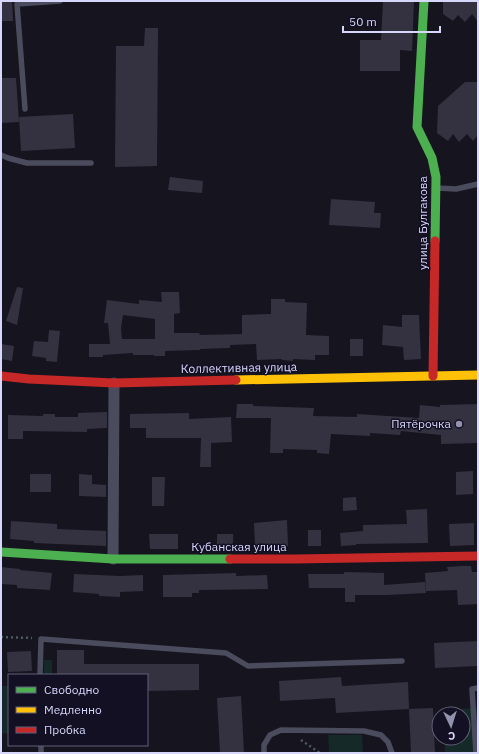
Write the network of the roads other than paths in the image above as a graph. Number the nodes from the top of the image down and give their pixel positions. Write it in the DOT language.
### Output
graph roads {
  1 [pos="60,1"];
  2 [pos="424,1"];
  3 [pos="25,109"];
  4 [pos="1,155"];
  5 [pos="91,163"];
  6 [pos="478,184"];
  7 [pos="436,188"];
  8 [pos="478,375"];
  9 [pos="1,376"];
  10 [pos="433,376"];
  11 [pos="114,383"];
  12 [pos="1,552"];
  13 [pos="478,556"];
  14 [pos="113,559"];
  15 [pos="402,661"];
  16 [pos="40,674"];
  17 [pos="478,688"];
  18 [pos="264,753"];
  19 [pos="392,753"];
  20 [pos="476,753"];
  1 -- 3 [label="lane"];
  2 -- 7 [label="street, улица Булгакова"];
  4 -- 5 [label="lane"];
  6 -- 7 [label="lane"];
  7 -- 10 [label="street, улица Булгакова"];
  8 -- 10 [label="street, Коллективная улица"];
  9 -- 11 [label="street, Коллективная улица"];
  10 -- 11 [label="street, Коллективная улица"];
  11 -- 14 [label="street"];
  12 -- 14 [label="street, Кубанская улица"];
  13 -- 14 [label="street, Кубанская улица"];
  15 -- 16 [label="lane"];
  17 -- 20 [label="lane"];
  18 -- 19 [label="lane"];
}
